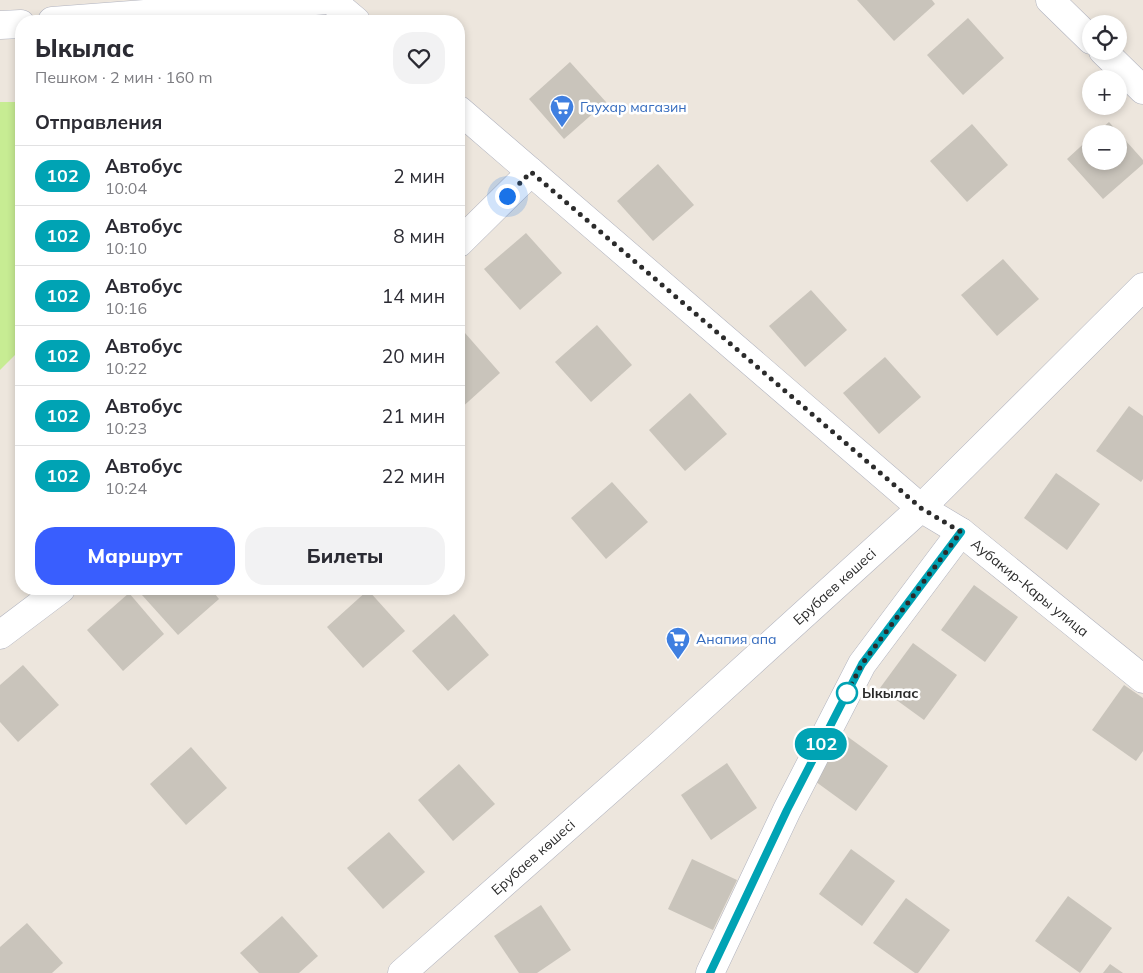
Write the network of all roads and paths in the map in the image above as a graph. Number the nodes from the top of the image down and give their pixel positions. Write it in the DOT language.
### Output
graph roads {
  1 [pos="330,0"];
  2 [pos="1050,0"];
  3 [pos="131,15"];
  4 [pos="349,15"];
  5 [pos="15,24"];
  6 [pos="0,25"];
  7 [pos="1082,31"];
  8 [pos="1112,60"];
  9 [pos="1143,90"];
  10 [pos="465,115"];
  11 [pos="531,172"];
  12 [pos="465,237"];
  13 [pos="1143,287"];
  14 [pos="921,508"];
  15 [pos="961,532"];
  16 [pos="53,595"];
  17 [pos="0,635"];
  18 [pos="1143,678"];
  19 [pos="402,973"];
  20 [pos="710,973"];
  1 -- 3 [label="street"];
  1 -- 4 [label="street"];
  2 -- 7 [label="street"];
  5 -- 6 [label="street"];
  8 -- 9 [label="street"];
  10 -- 11 [label="street, Аубакир-Кары улица"];
  11 -- 12 [label="street"];
  11 -- 14 [label="street, Аубакир-Кары улица"];
  13 -- 14 [label="street, Ерубаев көшесі"];
  14 -- 15 [label="street, Аубакир-Кары улица"];
  14 -- 19 [label="street, Ерубаев көшесі"];
  15 -- 18 [label="street, Аубакир-Кары улица"];
  15 -- 20 [label="street"];
  16 -- 17 [label="street"];
}
